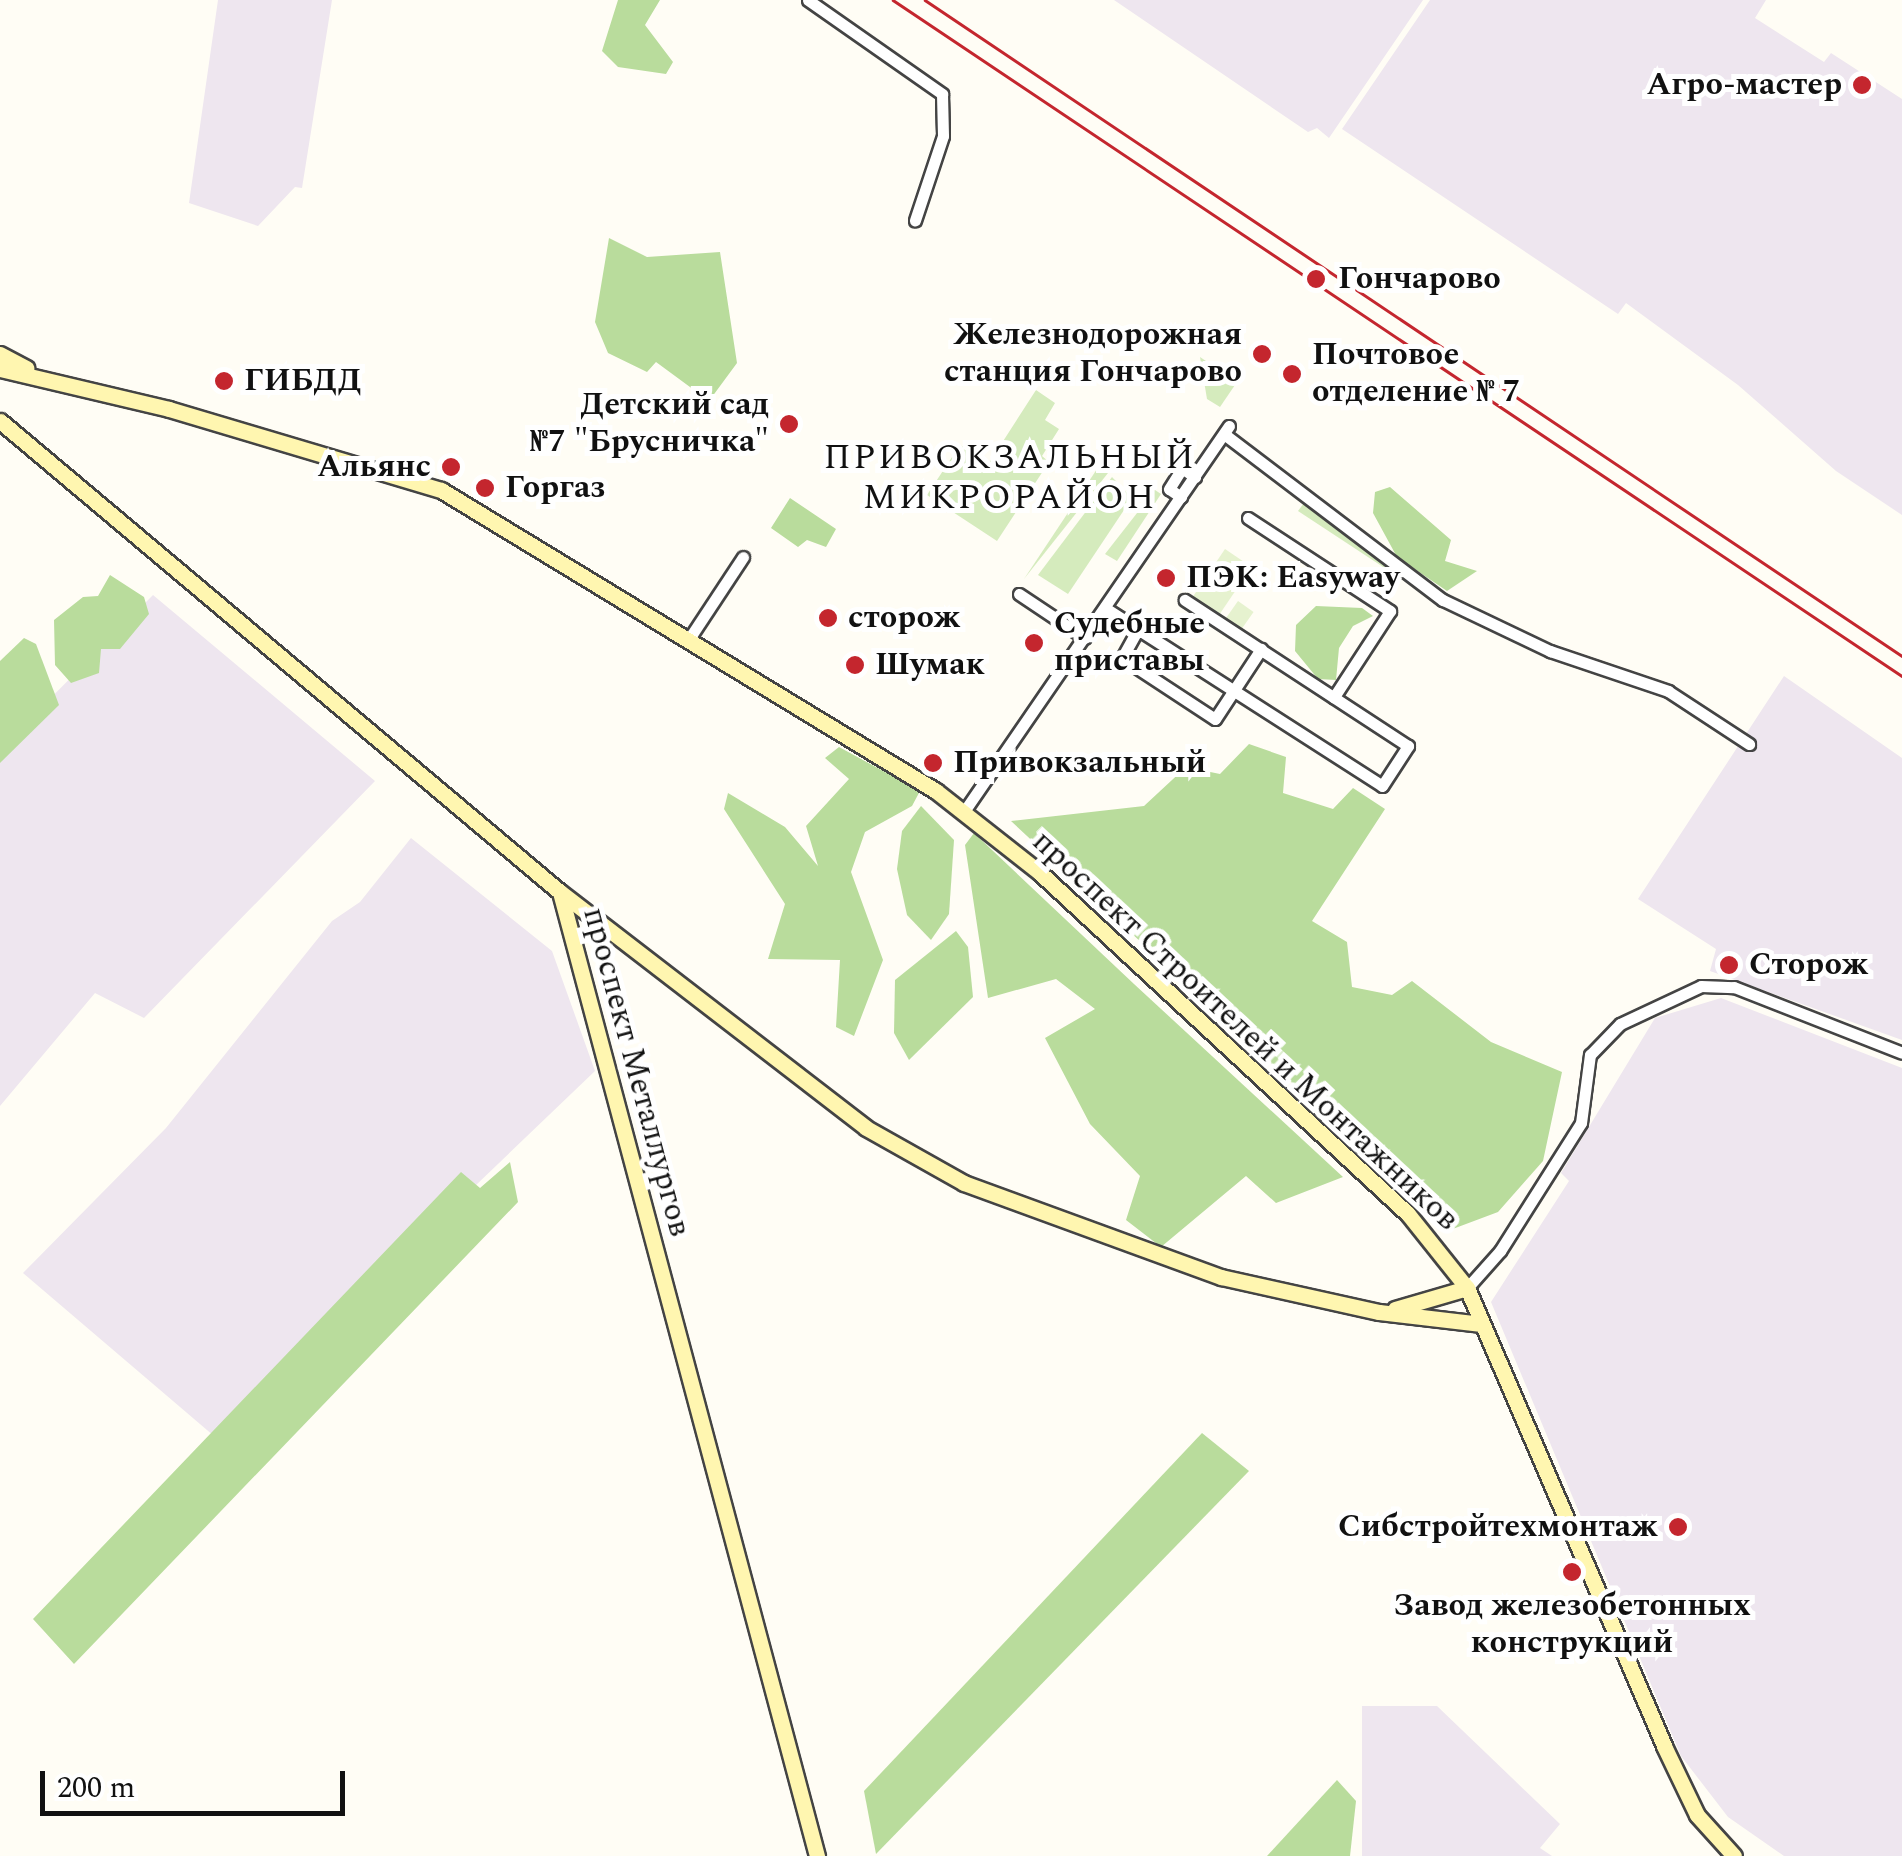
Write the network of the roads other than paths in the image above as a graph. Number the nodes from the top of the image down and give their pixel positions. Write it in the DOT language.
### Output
graph roads {
  1 [pos="808,0"];
  2 [pos="916,220"];
  3 [pos="0,354"];
  4 [pos="0,369"];
  5 [pos="47,378"];
  6 [pos="0,422"];
  7 [pos="1248,518"];
  8 [pos="743,557"];
  9 [pos="1018,594"];
  10 [pos="1185,600"];
  11 [pos="1105,608"];
  12 [pos="1138,629"];
  13 [pos="1085,638"];
  14 [pos="689,640"];
  15 [pos="1260,650"];
  16 [pos="1234,690"];
  17 [pos="1334,698"];
  18 [pos="1749,744"];
  19 [pos="966,810"];
  20 [pos="560,892"];
  21 [pos="1902,1053"];
  22 [pos="1468,1288"];
  23 [pos="1379,1312"];
  24 [pos="1481,1324"];
  25 [pos="818,1856"];
  26 [pos="1734,1856"];
  1 -- 2 [label="street"];
  3 -- 5 [label="street, проспект Строителей и Монтажников"];
  4 -- 5 [label="street, проспект Строителей и Монтажников"];
  5 -- 14 [label="street, проспект Строителей и Монтажников"];
  6 -- 20 [label="street, проспект Металлургов"];
  7 -- 17 [label="street"];
  8 -- 14 [label="street"];
  9 -- 13 [label="street"];
  10 -- 15 [label="street"];
  11 -- 12 [label="street"];
  11 -- 13 [label="street"];
  11 -- 18 [label="street"];
  12 -- 16 [label="street"];
  12 -- 16 [label="street"];
  13 -- 19 [label="street"];
  14 -- 19 [label="street, проспект Строителей и Монтажников"];
  15 -- 16 [label="street"];
  15 -- 17 [label="street"];
  16 -- 17 [label="street"];
  19 -- 22 [label="street, проспект Строителей и Монтажников"];
  20 -- 23 [label="street"];
  20 -- 25 [label="street, проспект Металлургов"];
  21 -- 22 [label="street"];
  22 -- 23 [label="street"];
  22 -- 24 [label="street, проспект Строителей и Монтажников"];
  23 -- 24 [label="street"];
  24 -- 26 [label="street, проспект Строителей и Монтажников"];
}
